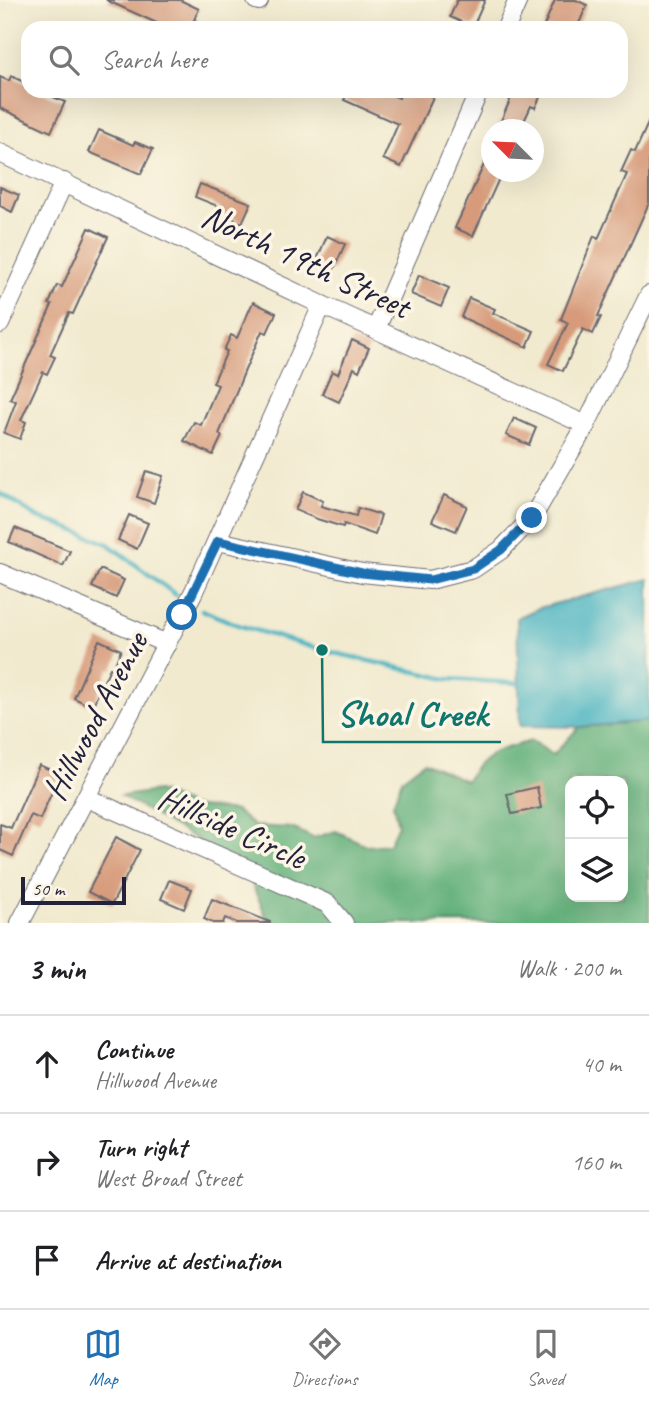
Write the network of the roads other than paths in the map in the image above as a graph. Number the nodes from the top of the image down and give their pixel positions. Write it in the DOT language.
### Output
graph roads {
  1 [pos="518,0"];
  2 [pos="509,21"];
  3 [pos="475,98"];
  4 [pos="0,153"];
  5 [pos="64,182"];
  6 [pos="648,298"];
  7 [pos="322,304"];
  8 [pos="0,324"];
  9 [pos="376,329"];
  10 [pos="586,425"];
  11 [pos="218,541"];
  12 [pos="0,573"];
  13 [pos="167,645"];
  14 [pos="88,799"];
  15 [pos="20,923"];
  16 [pos="344,923"];
  1 -- 2 [label="street"];
  3 -- 9 [label="street"];
  4 -- 5 [label="street, North 19th Street"];
  5 -- 7 [label="street, North 19th Street"];
  5 -- 8 [label="street"];
  6 -- 10 [label="street"];
  7 -- 9 [label="street, North 19th Street"];
  7 -- 11 [label="street, Hillwood Avenue"];
  9 -- 10 [label="street, North 19th Street"];
  10 -- 11 [label="street"];
  11 -- 13 [label="street, Hillwood Avenue"];
  12 -- 13 [label="street"];
  13 -- 14 [label="street, Hillwood Avenue"];
  14 -- 15 [label="street, Hillwood Avenue"];
  14 -- 16 [label="street, Hillside Circle"];
}
